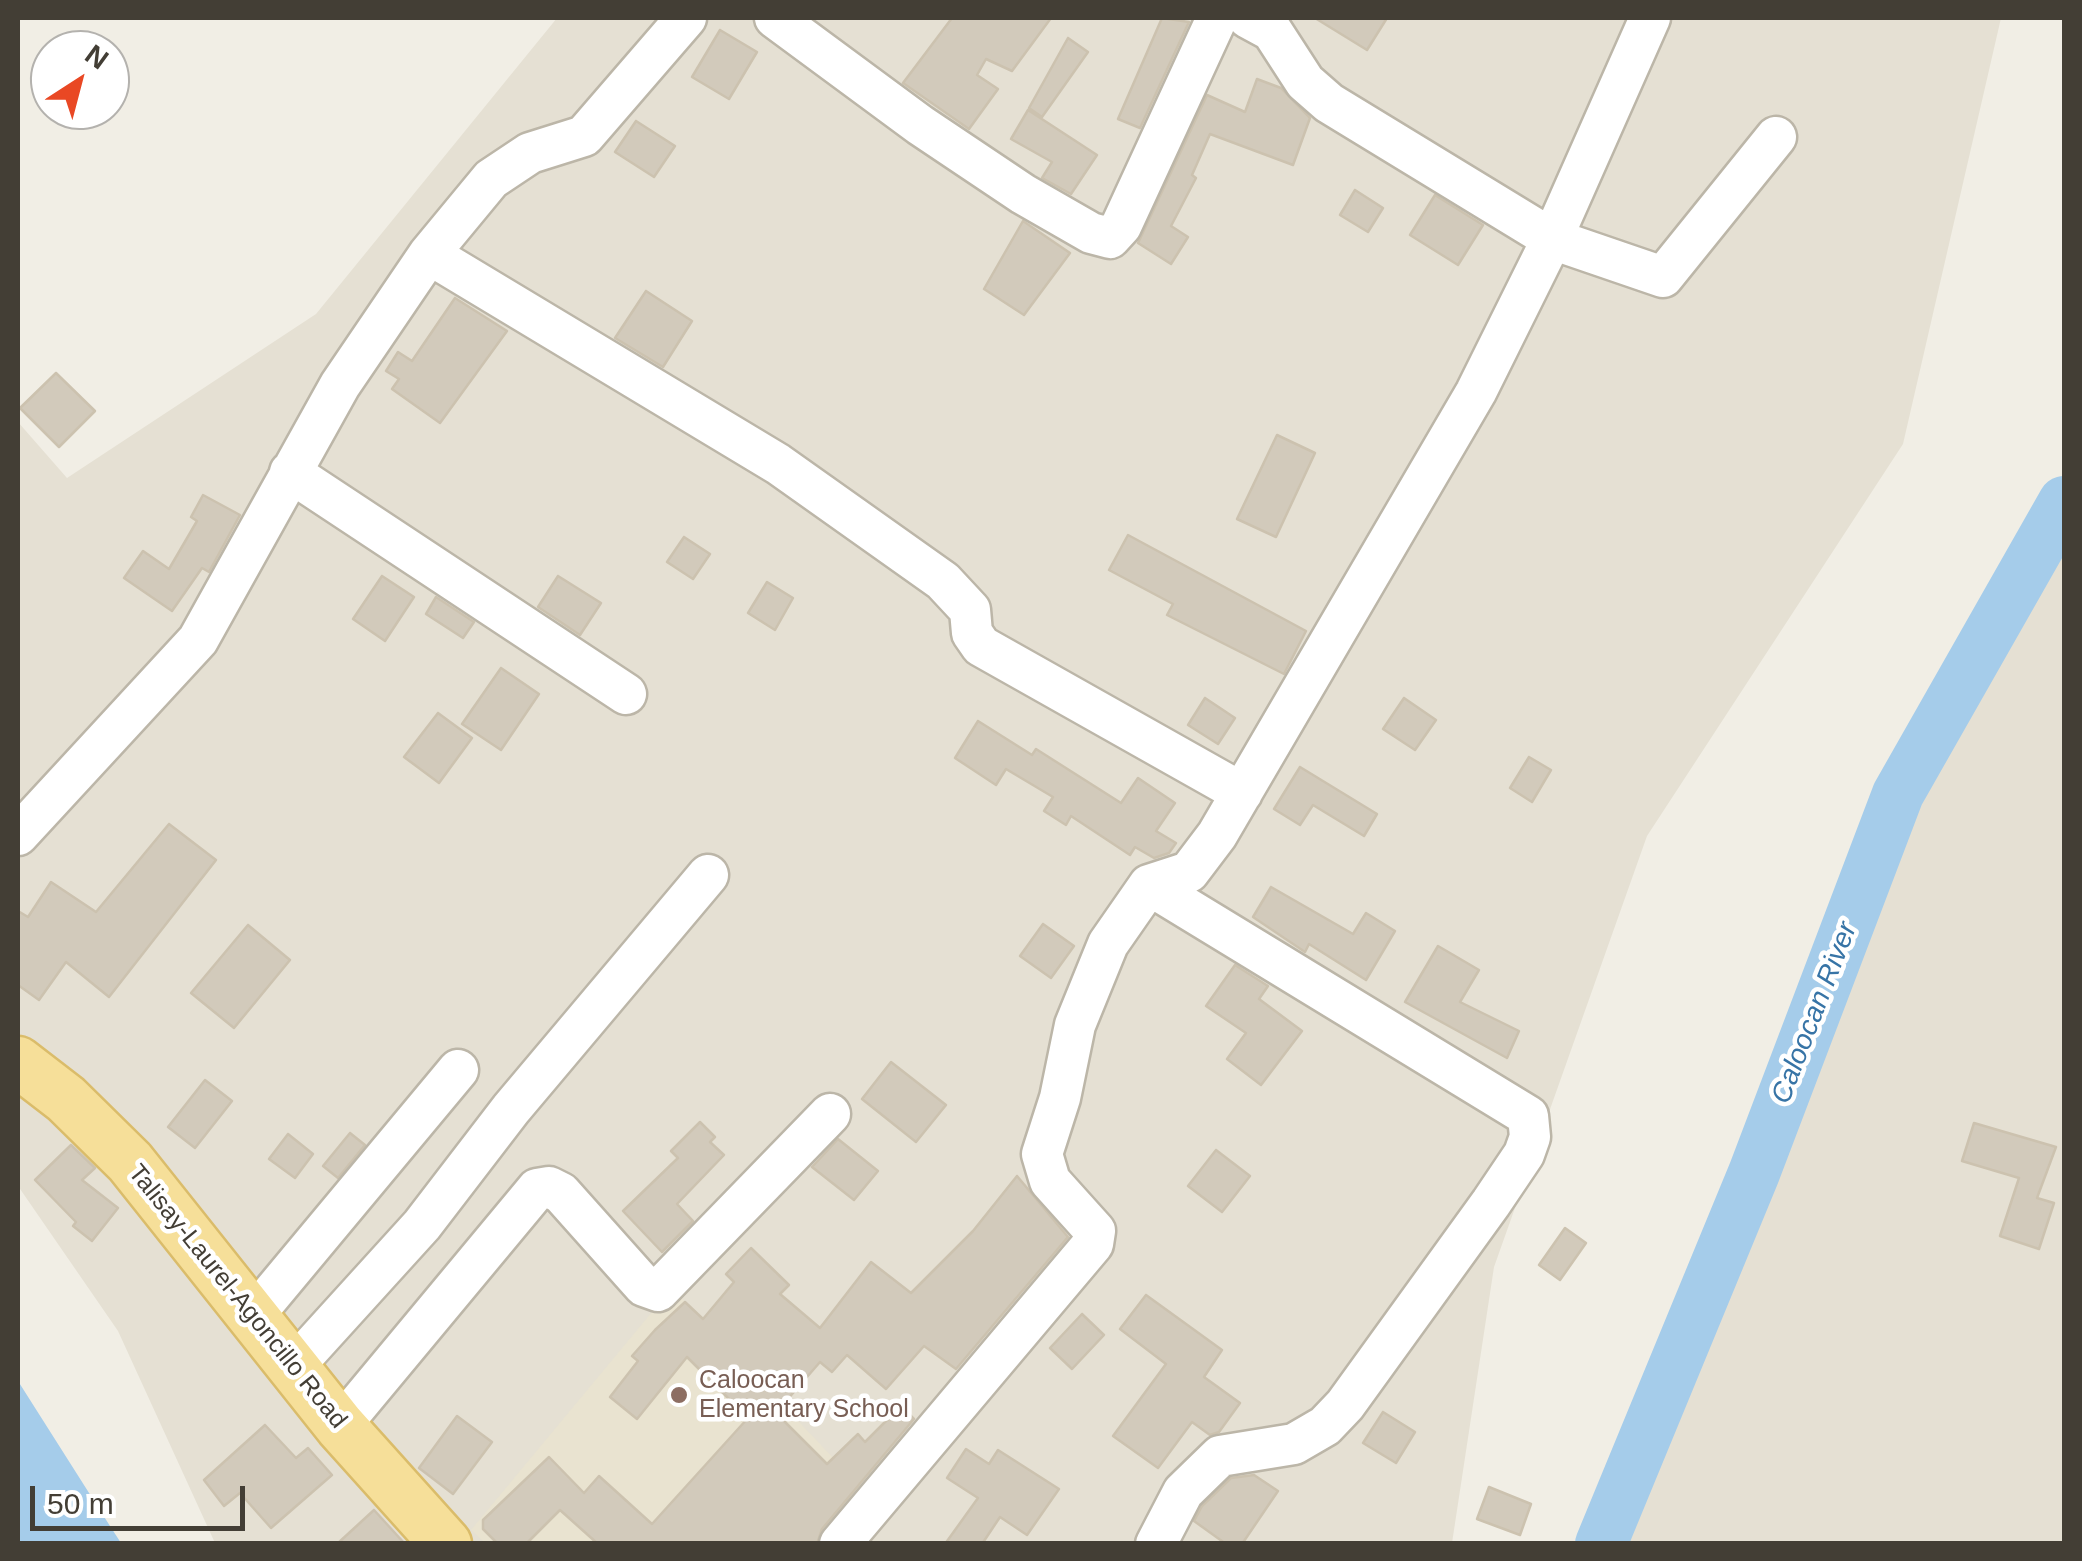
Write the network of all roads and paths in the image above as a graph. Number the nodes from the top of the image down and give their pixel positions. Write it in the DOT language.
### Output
graph roads {
  1 [pos="686,18"];
  2 [pos="775,18"];
  3 [pos="1217,18"];
  4 [pos="1248,18"];
  5 [pos="1650,18"];
  6 [pos="1776,138"];
  7 [pos="1552,240"];
  8 [pos="430,254"];
  9 [pos="290,472"];
  10 [pos="626,694"];
  11 [pos="1242,793"];
  12 [pos="18,835"];
  13 [pos="708,875"];
  14 [pos="1150,885"];
  15 [pos="18,1062"];
  16 [pos="458,1070"];
  17 [pos="830,1114"];
  18 [pos="254,1315"];
  19 [pos="294,1366"];
  20 [pos="340,1426"];
  21 [pos="446,1544"];
  22 [pos="840,1544"];
  23 [pos="1156,1544"];
  1 -- 8 [label="street"];
  2 -- 3 [label="street"];
  4 -- 7 [label="street"];
  5 -- 7 [label="street"];
  6 -- 7 [label="street"];
  7 -- 11 [label="street"];
  8 -- 9 [label="street"];
  8 -- 11 [label="street"];
  9 -- 10 [label="street"];
  9 -- 12 [label="street"];
  11 -- 14 [label="street"];
  13 -- 19 [label="street"];
  14 -- 22 [label="street"];
  14 -- 23 [label="street"];
  15 -- 18 [label="main road, Talisay-Laurel-Agoncillo Road"];
  16 -- 18 [label="street"];
  17 -- 20 [label="street"];
  18 -- 19 [label="main road, Talisay-Laurel-Agoncillo Road"];
  19 -- 20 [label="main road, Talisay-Laurel-Agoncillo Road"];
  20 -- 21 [label="main road, Talisay-Laurel-Agoncillo Road"];
}
